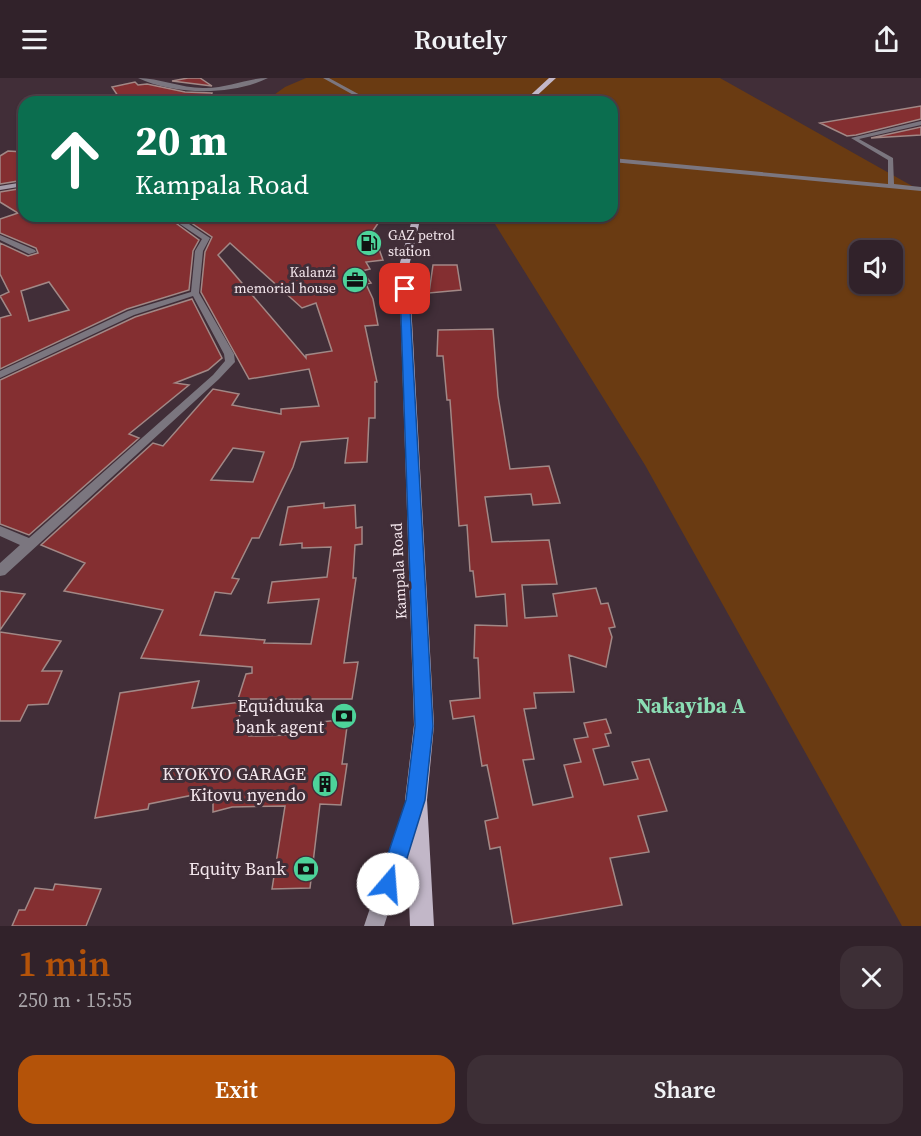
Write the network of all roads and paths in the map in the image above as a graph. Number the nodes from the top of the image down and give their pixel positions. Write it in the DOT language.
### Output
graph roads {
  1 [pos="140,78"];
  2 [pos="266,78"];
  3 [pos="325,78"];
  4 [pos="553,78"];
  5 [pos="359,96"];
  6 [pos="533,96"];
  7 [pos="921,123"];
  8 [pos="618,161"];
  9 [pos="18,185"];
  10 [pos="891,185"];
  11 [pos="0,188"];
  12 [pos="921,189"];
  13 [pos="181,222"];
  14 [pos="415,222"];
  15 [pos="0,237"];
  16 [pos="32,252"];
  17 [pos="195,293"];
  18 [pos="0,375"];
  19 [pos="0,531"];
  20 [pos="29,543"];
  21 [pos="0,571"];
  22 [pos="416,800"];
  23 [pos="374,926"];
  24 [pos="422,926"];
  1 -- 2 [label="street"];
  3 -- 5 [label="street"];
  4 -- 6 [label="main road"];
  7 -- 10 [label="street"];
  8 -- 10 [label="street"];
  9 -- 11 [label="main road"];
  10 -- 12 [label="street"];
  13 -- 17 [label="street"];
  14 -- 22 [label="main road, Kampala Road"];
  15 -- 16 [label="street"];
  17 -- 18 [label="street"];
  17 -- 20 [label="street"];
  19 -- 20 [label="street"];
  20 -- 21 [label="street"];
  22 -- 23 [label="main road"];
  22 -- 24 [label="main road, Kampala Road"];
}
